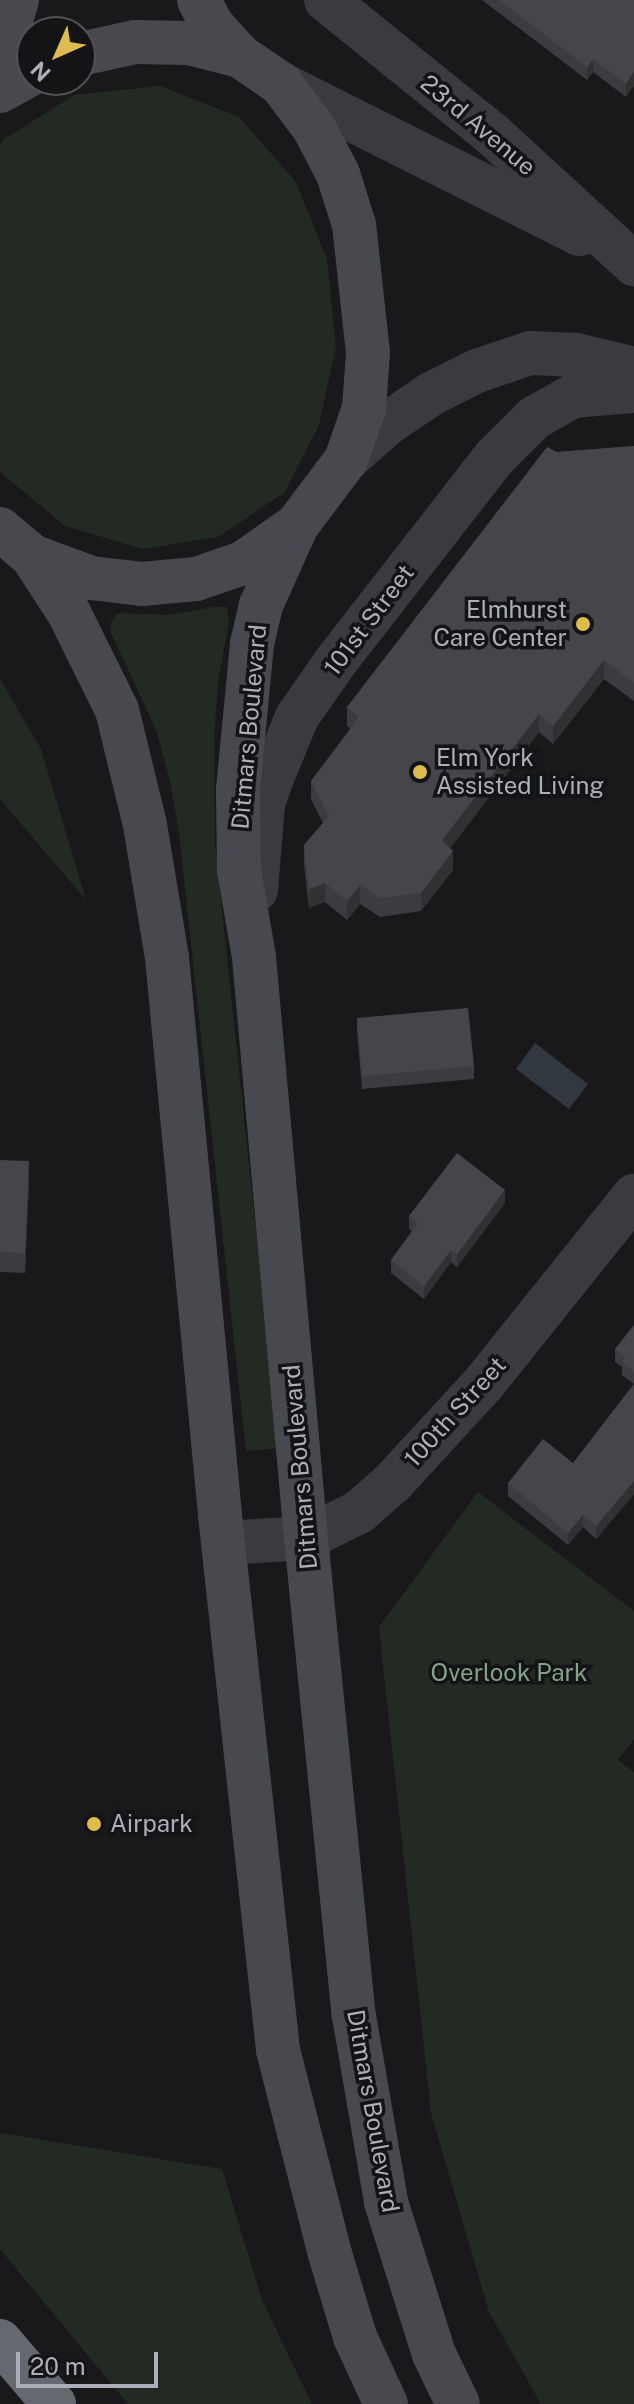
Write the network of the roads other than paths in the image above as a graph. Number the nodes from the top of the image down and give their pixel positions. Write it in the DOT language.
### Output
graph roads {
  1 [pos="17,0"];
  2 [pos="199,0"];
  3 [pos="326,0"];
  4 [pos="96,51"];
  5 [pos="240,56"];
  6 [pos="0,57"];
  7 [pos="281,84"];
  8 [pos="631,255"];
  9 [pos="634,369"];
  10 [pos="634,391"];
  11 [pos="346,460"];
  12 [pos="297,525"];
  13 [pos="16,542"];
  14 [pos="254,957"];
  15 [pos="634,1196"];
  16 [pos="306,1538"];
  17 [pos="223,1543"];
  18 [pos="0,2341"];
  19 [pos="54,2404"];
  20 [pos="386,2404"];
  21 [pos="458,2404"];
  1 -- 6 [label="street"];
  2 -- 5 [label="street"];
  3 -- 8 [label="street, 23rd Avenue"];
  4 -- 5 [label="street"];
  5 -- 7 [label="street"];
  7 -- 8 [label="street, 23rd Avenue"];
  7 -- 11 [label="street"];
  9 -- 11 [label="street"];
  10 -- 14 [label="street, 101st Street"];
  11 -- 12 [label="street"];
  12 -- 13 [label="street"];
  12 -- 14 [label="street, Ditmars Boulevard"];
  13 -- 17 [label="street"];
  14 -- 16 [label="street, Ditmars Boulevard"];
  15 -- 16 [label="street, 100th Street"];
  16 -- 17 [label="street, 100th Street"];
  16 -- 21 [label="street, Ditmars Boulevard"];
  17 -- 20 [label="street"];
  18 -- 19 [label="highway"];
}
